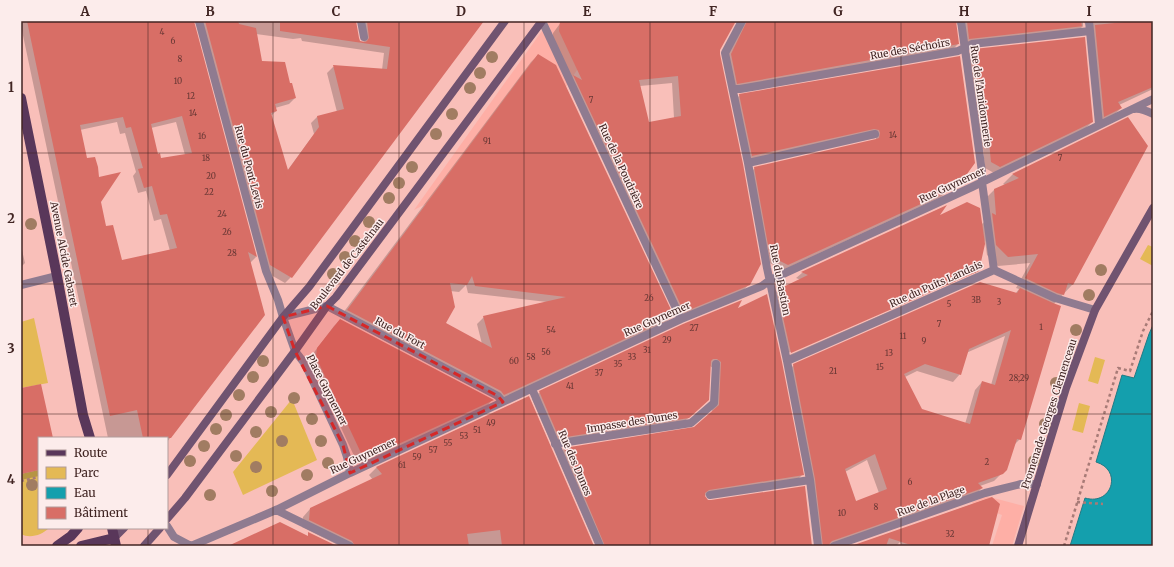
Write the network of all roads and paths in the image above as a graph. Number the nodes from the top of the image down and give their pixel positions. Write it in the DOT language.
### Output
graph roads {
  1 [pos="199,21"];
  2 [pos="361,21"];
  3 [pos="505,21"];
  4 [pos="542,21"];
  5 [pos="742,21"];
  6 [pos="961,21"];
  7 [pos="1089,21"];
  8 [pos="1090,31"];
  9 [pos="364,37"];
  10 [pos="964,48"];
  11 [pos="733,89"];
  12 [pos="21,98"];
  13 [pos="1153,99"];
  14 [pos="1131,110"];
  15 [pos="1153,114"];
  16 [pos="1099,124"];
  17 [pos="875,134"];
  18 [pos="748,164"];
  19 [pos="982,182"];
  20 [pos="1153,208"];
  21 [pos="994,270"];
  22 [pos="57,276"];
  23 [pos="770,280"];
  24 [pos="21,285"];
  25 [pos="327,306"];
  26 [pos="1095,310"];
  27 [pos="1153,311"];
  28 [pos="283,317"];
  29 [pos="681,319"];
  30 [pos="295,351"];
  31 [pos="787,361"];
  32 [pos="716,364"];
  33 [pos="532,389"];
  34 [pos="503,402"];
  35 [pos="83,415"];
  36 [pos="83,437"];
  37 [pos="90,437"];
  38 [pos="94,437"];
  39 [pos="555,444"];
  40 [pos="168,472"];
  41 [pos="350,473"];
  42 [pos="38,477"];
  43 [pos="810,480"];
  44 [pos="21,481"];
  45 [pos="1036,484"];
  46 [pos="710,495"];
  47 [pos="1077,502"];
  48 [pos="1103,504"];
  49 [pos="276,510"];
  50 [pos="168,519"];
  51 [pos="168,528"];
  52 [pos="77,529"];
  53 [pos="123,529"];
  54 [pos="159,529"];
  55 [pos="114,537"];
  56 [pos="57,546"];
  57 [pos="81,546"];
  58 [pos="104,546"];
  59 [pos="144,546"];
  60 [pos="191,546"];
  61 [pos="350,546"];
  62 [pos="600,546"];
  63 [pos="818,546"];
  64 [pos="834,546"];
  65 [pos="1018,546"];
  66 [pos="1064,546"];
  1 -- 28 [label="street, Rue du Pont Levis"];
  2 -- 9 [label="street"];
  3 -- 28 [label="street, Boulevard de Castelnau"];
  4 -- 25 [label="street, Boulevard de Castelnau"];
  4 -- 29 [label="street, Rue de la Poudrière"];
  5 -- 11 [label="street, Rue du Bastion"];
  6 -- 10 [label="street, Rue de l'Amidonnerie"];
  7 -- 8 [label="street"];
  8 -- 10 [label="street, Rue des Séchoirs"];
  8 -- 16 [label="street"];
  10 -- 11 [label="street, Rue des Séchoirs"];
  10 -- 19 [label="street, Rue de l'Amidonnerie"];
  11 -- 18 [label="street, Rue du Bastion"];
  12 -- 22 [label="main road, Avenue Alcide Gabaret"];
  13 -- 14 [label="street, Rue Guynemer"];
  14 -- 15 [label="street"];
  14 -- 16 [label="street, Rue Guynemer"];
  16 -- 19 [label="street, Rue Guynemer"];
  17 -- 18 [label="street"];
  18 -- 23 [label="street, Rue du Bastion"];
  19 -- 21 [label="street, Rue de l'Amidonnerie"];
  19 -- 23 [label="street, Rue Guynemer"];
  20 -- 26 [label="street, Promenade Georges Clemenceau"];
  21 -- 26 [label="street, Rue du Puits Landais"];
  21 -- 31 [label="street, Rue du Puits Landais"];
  22 -- 24 [label="street"];
  22 -- 35 [label="main road, Avenue Alcide Gabaret"];
  23 -- 29 [label="street, Rue Guynemer"];
  23 -- 31 [label="street, Rue du Bastion"];
  25 -- 28 [label="street"];
  25 -- 30 [label="street, Boulevard de Castelnau"];
  25 -- 34 [label="street, Rue du Fort"];
  26 -- 45 [label="street, Promenade Georges Clemenceau"];
  27 -- 47 [label="path"];
  28 -- 30 [label="street, Place Guynemer"];
  28 -- 40 [label="street, Boulevard de Castelnau"];
  29 -- 33 [label="street, Rue Guynemer"];
  30 -- 41 [label="street, Place Guynemer"];
  30 -- 50 [label="street, Boulevard de Castelnau"];
  31 -- 43 [label="street, Rue du Bastion"];
  32 -- 39 [label="street, Impasse des Dunes"];
  33 -- 34 [label="street, Rue Guynemer"];
  33 -- 39 [label="street, Rue des Dunes"];
  34 -- 41 [label="street, Rue Guynemer"];
  35 -- 36 [label="main road, Avenue Alcide Gabaret"];
  35 -- 37 [label="main road, Avenue Alcide Gabaret"];
  35 -- 38 [label="street, Avenue Alcide Gabaret"];
  39 -- 62 [label="street, Rue des Dunes"];
  41 -- 49 [label="street, Rue Guynemer"];
  42 -- 44 [label="path"];
  43 -- 46 [label="street"];
  43 -- 63 [label="street, Rue du Bastion"];
  45 -- 64 [label="street, Rue de la Plage"];
  45 -- 65 [label="street, Promenade Georges Clemenceau"];
  47 -- 48 [label="path"];
  47 -- 66 [label="path"];
  49 -- 60 [label="street, Rue Guynemer"];
  49 -- 61 [label="street"];
  51 -- 60 [label="street"];
  52 -- 56 [label="main road"];
  53 -- 55 [label="street"];
  54 -- 59 [label="street"];
  55 -- 57 [label="main road"];
  55 -- 58 [label="main road"];
}
